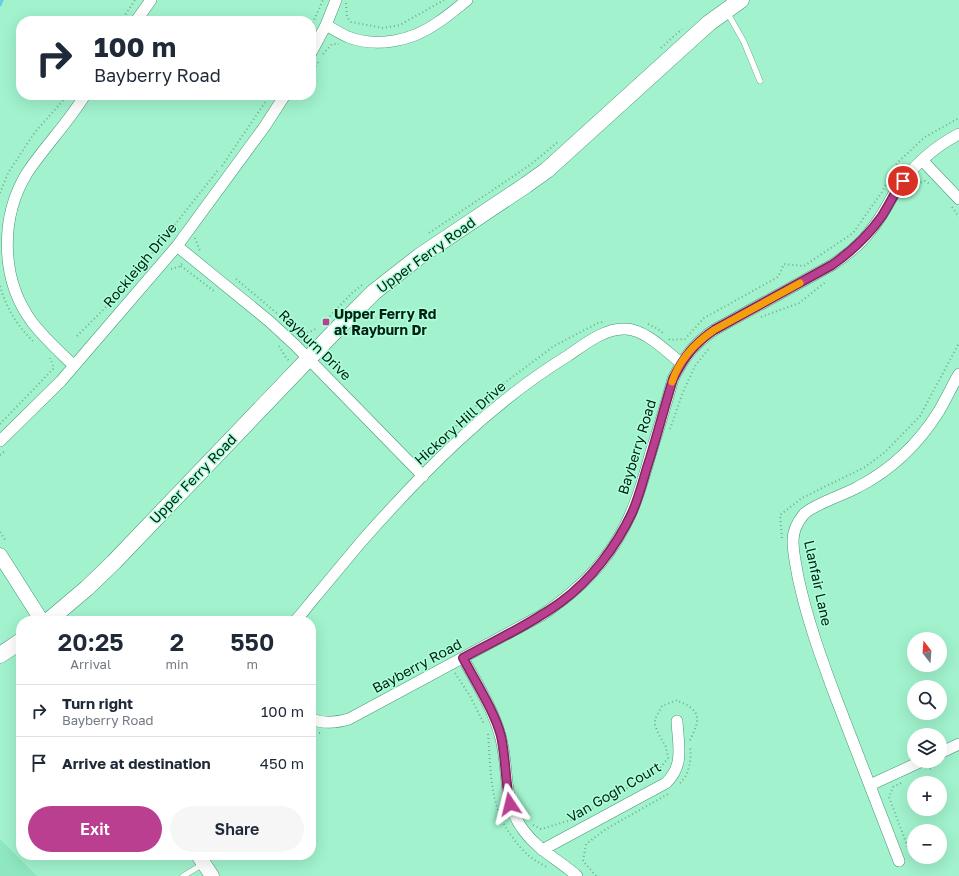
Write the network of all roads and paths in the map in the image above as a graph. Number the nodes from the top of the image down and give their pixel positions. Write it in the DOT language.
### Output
graph roads {
  1 [pos="136,0"];
  2 [pos="151,0"];
  3 [pos="323,0"];
  4 [pos="336,0"];
  5 [pos="347,0"];
  6 [pos="444,0"];
  7 [pos="467,0"];
  8 [pos="741,0"];
  9 [pos="726,10"];
  10 [pos="125,16"];
  11 [pos="140,16"];
  12 [pos="316,16"];
  13 [pos="326,25"];
  14 [pos="684,27"];
  15 [pos="316,44"];
  16 [pos="661,48"];
  17 [pos="760,81"];
  18 [pos="64,100"];
  19 [pos="83,100"];
  20 [pos="267,100"];
  21 [pos="282,100"];
  22 [pos="959,118"];
  23 [pos="959,134"];
  24 [pos="560,139"];
  25 [pos="922,160"];
  26 [pos="936,189"];
  27 [pos="909,190"];
  28 [pos="0,193"];
  29 [pos="955,202"];
  30 [pos="959,218"];
  31 [pos="198,232"];
  32 [pos="428,234"];
  33 [pos="177,246"];
  34 [pos="200,251"];
  35 [pos="181,266"];
  36 [pos="235,278"];
  37 [pos="831,278"];
  38 [pos="366,282"];
  39 [pos="0,286"];
  40 [pos="219,294"];
  41 [pos="755,319"];
  42 [pos="604,322"];
  43 [pos="646,323"];
  44 [pos="77,336"];
  45 [pos="34,341"];
  46 [pos="278,343"];
  47 [pos="959,343"];
  48 [pos="713,344"];
  49 [pos="48,354"];
  50 [pos="681,362"];
  51 [pos="303,364"];
  52 [pos="74,366"];
  53 [pos="959,374"];
  54 [pos="0,424"];
  55 [pos="668,436"];
  56 [pos="0,441"];
  57 [pos="412,465"];
  58 [pos="423,476"];
  59 [pos="0,532"];
  60 [pos="782,538"];
  61 [pos="6,541"];
  62 [pos="0,555"];
  63 [pos="39,616"];
  64 [pos="54,616"];
  65 [pos="299,616"];
  66 [pos="16,644"];
  67 [pos="0,655"];
  68 [pos="463,658"];
  69 [pos="449,676"];
  70 [pos="316,720"];
  71 [pos="677,721"];
  72 [pos="484,724"];
  73 [pos="488,731"];
  74 [pos="328,732"];
  75 [pos="316,733"];
  76 [pos="959,744"];
  77 [pos="947,753"];
  78 [pos="917,768"];
  79 [pos="907,780"];
  80 [pos="870,785"];
  81 [pos="676,787"];
  82 [pos="671,791"];
  83 [pos="528,822"];
  84 [pos="907,845"];
  85 [pos="542,850"];
  86 [pos="200,860"];
  87 [pos="202,860"];
  88 [pos="899,861"];
  89 [pos="552,870"];
  90 [pos="183,876"];
  91 [pos="212,876"];
  92 [pos="577,876"];
  93 [pos="596,876"];
  1 -- 10 [label="path"];
  2 -- 11 [label="street"];
  3 -- 12 [label="path"];
  4 -- 13 [label="street"];
  5 -- 6 [label="path"];
  7 -- 13 [label="street"];
  8 -- 9 [label="main road, Upper Ferry Road"];
  9 -- 17 [label="lane"];
  9 -- 51 [label="main road, Upper Ferry Road"];
  13 -- 15 [label="street"];
  14 -- 16 [label="path"];
  18 -- 28 [label="path"];
  19 -- 52 [label="street"];
  20 -- 44 [label="path"];
  21 -- 33 [label="street, Rockleigh Drive"];
  22 -- 43 [label="path"];
  23 -- 25 [label="street, Bayberry Road"];
  24 -- 32 [label="path"];
  25 -- 29 [label="street"];
  25 -- 50 [label="street, Bayberry Road"];
  26 -- 27 [label="path"];
  29 -- 30 [label="path"];
  31 -- 34 [label="path"];
  33 -- 51 [label="street, Rayburn Drive"];
  33 -- 52 [label="street, Rockleigh Drive"];
  35 -- 40 [label="path"];
  36 -- 38 [label="path"];
  37 -- 41 [label="path"];
  39 -- 45 [label="path"];
  42 -- 57 [label="path"];
  46 -- 51 [label="path"];
  47 -- 60 [label="path"];
  48 -- 55 [label="path"];
  49 -- 54 [label="path"];
  50 -- 58 [label="street, Hickory Hill Drive"];
  50 -- 68 [label="street, Bayberry Road"];
  51 -- 57 [label="street, Rayburn Drive"];
  51 -- 64 [label="main road, Upper Ferry Road"];
  52 -- 56 [label="street, Rockleigh Drive"];
  53 -- 80 [label="street, Llanfair Lane"];
  57 -- 58 [label="street, Rayburn Drive"];
  58 -- 65 [label="street, Hickory Hill Drive"];
  59 -- 61 [label="path"];
  62 -- 63 [label="street"];
  66 -- 67 [label="main road"];
  68 -- 70 [label="street, Bayberry Road"];
  68 -- 85 [label="street"];
  69 -- 72 [label="path"];
  71 -- 85 [label="street, Van Gogh Court"];
  73 -- 89 [label="path"];
  74 -- 75 [label="path"];
  76 -- 77 [label="street"];
  78 -- 80 [label="street"];
  79 -- 84 [label="path"];
  80 -- 88 [label="street, Llanfair Lane"];
  81 -- 83 [label="path"];
  82 -- 93 [label="path"];
  85 -- 92 [label="street"];
  86 -- 90 [label="lane"];
  87 -- 91 [label="street"];
}
